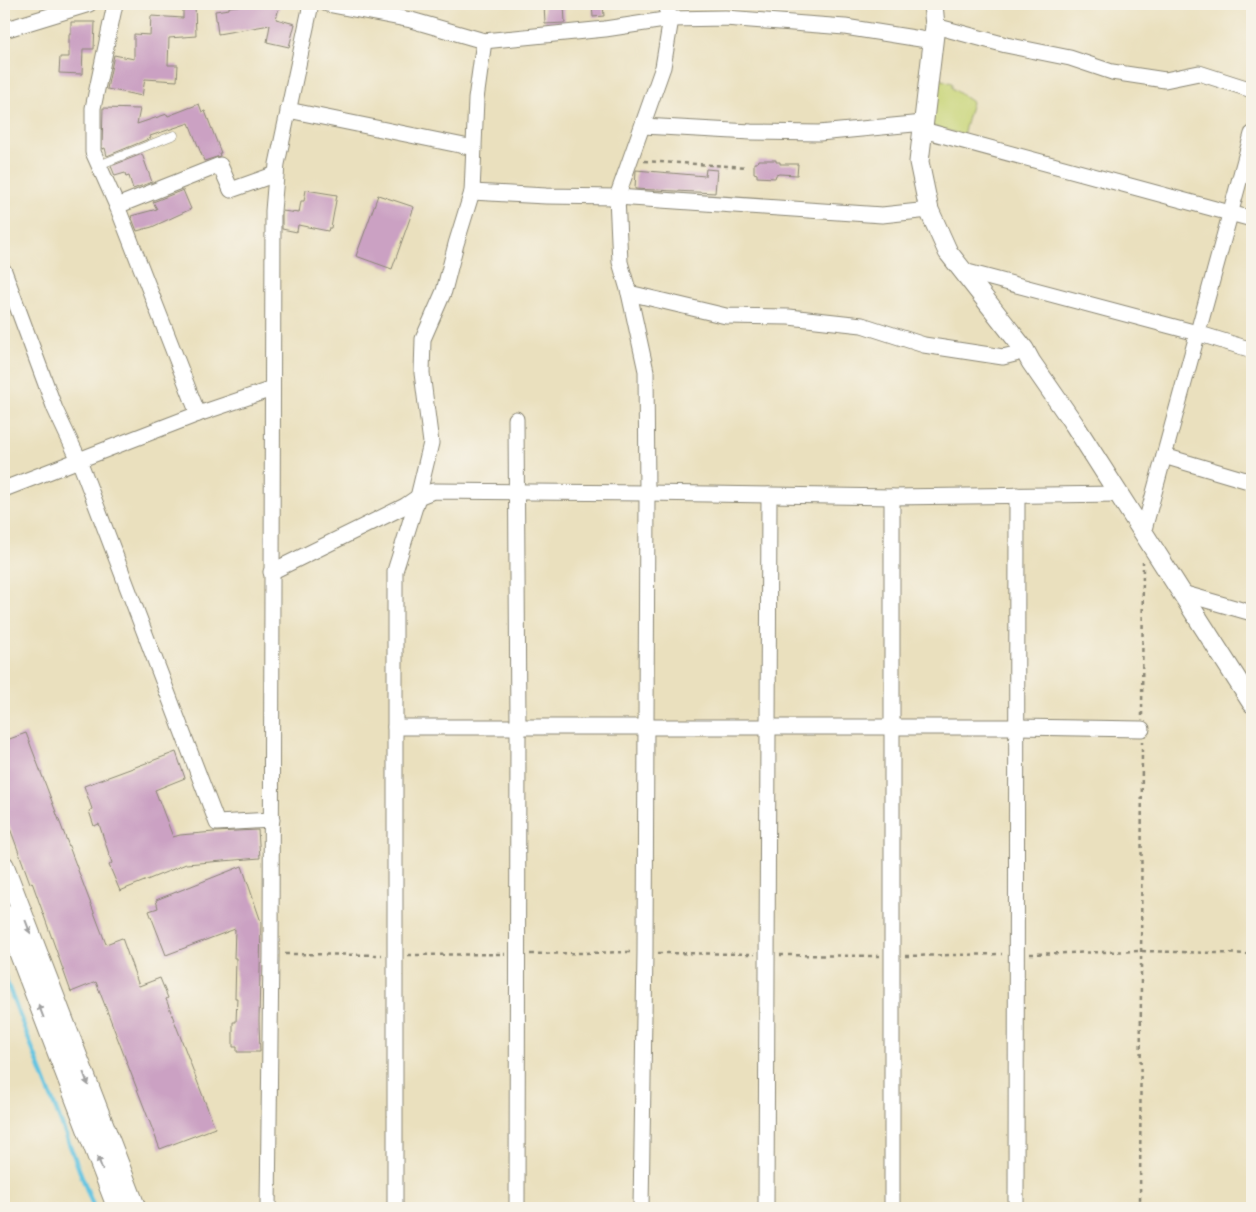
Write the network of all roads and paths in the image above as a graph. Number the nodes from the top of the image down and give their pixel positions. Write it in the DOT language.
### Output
graph roads {
  1 [pos="89,4"];
  2 [pos="115,4"];
  3 [pos="311,4"];
  4 [pos="328,4"];
  5 [pos="664,4"];
  6 [pos="933,4"];
  7 [pos="671,19"];
  8 [pos="4,30"];
  9 [pos="934,34"];
  10 [pos="484,41"];
  11 [pos="1252,90"];
  12 [pos="288,110"];
  13 [pos="643,126"];
  14 [pos="923,127"];
  15 [pos="1252,134"];
  16 [pos="174,135"];
  17 [pos="474,148"];
  18 [pos="631,160"];
  19 [pos="99,165"];
  20 [pos="747,167"];
  21 [pos="276,174"];
  22 [pos="472,192"];
  23 [pos="617,197"];
  24 [pos="117,206"];
  25 [pos="928,210"];
  26 [pos="1231,213"];
  27 [pos="1252,219"];
  28 [pos="960,270"];
  29 [pos="4,271"];
  30 [pos="629,293"];
  31 [pos="1197,333"];
  32 [pos="1024,349"];
  33 [pos="1252,350"];
  34 [pos="272,389"];
  35 [pos="198,414"];
  36 [pos="516,419"];
  37 [pos="1164,456"];
  38 [pos="80,460"];
  39 [pos="1252,482"];
  40 [pos="4,489"];
  41 [pos="517,492"];
  42 [pos="647,493"];
  43 [pos="1118,494"];
  44 [pos="769,495"];
  45 [pos="1017,495"];
  46 [pos="418,497"];
  47 [pos="892,497"];
  48 [pos="1144,533"];
  49 [pos="1143,562"];
  50 [pos="271,572"];
  51 [pos="1182,593"];
  52 [pos="1252,613"];
  53 [pos="1252,703"];
  54 [pos="518,726"];
  55 [pos="646,726"];
  56 [pos="395,727"];
  57 [pos="768,727"];
  58 [pos="1017,727"];
  59 [pos="893,728"];
  60 [pos="1142,729"];
  61 [pos="272,820"];
  62 [pos="4,865"];
  63 [pos="4,914"];
  64 [pos="1140,951"];
  65 [pos="271,954"];
  66 [pos="1252,954"];
  67 [pos="395,955"];
  68 [pos="117,1208"];
  69 [pos="136,1208"];
  70 [pos="268,1208"];
  71 [pos="394,1208"];
  72 [pos="517,1208"];
  73 [pos="641,1208"];
  74 [pos="766,1208"];
  75 [pos="892,1208"];
  76 [pos="1016,1208"];
  77 [pos="1140,1208"];
  1 -- 8 [label="street"];
  2 -- 19 [label="street"];
  3 -- 12 [label="street"];
  4 -- 10 [label="street"];
  5 -- 7 [label="street"];
  6 -- 9 [label="street"];
  7 -- 9 [label="street"];
  7 -- 10 [label="street"];
  7 -- 13 [label="street"];
  9 -- 11 [label="street"];
  9 -- 14 [label="street"];
  10 -- 17 [label="street"];
  12 -- 17 [label="street"];
  12 -- 21 [label="street"];
  13 -- 14 [label="street"];
  13 -- 18 [label="street"];
  14 -- 25 [label="street"];
  14 -- 26 [label="street"];
  15 -- 26 [label="street"];
  16 -- 19 [label="lane"];
  17 -- 22 [label="street"];
  18 -- 20 [label="path"];
  18 -- 23 [label="street"];
  19 -- 24 [label="street"];
  21 -- 24 [label="street"];
  21 -- 34 [label="street"];
  22 -- 23 [label="street"];
  22 -- 46 [label="street"];
  23 -- 25 [label="street"];
  23 -- 30 [label="street"];
  24 -- 35 [label="street"];
  25 -- 28 [label="street"];
  26 -- 27 [label="street"];
  26 -- 31 [label="street"];
  28 -- 31 [label="street"];
  28 -- 32 [label="street"];
  29 -- 38 [label="street"];
  30 -- 32 [label="street"];
  30 -- 42 [label="street"];
  31 -- 33 [label="street"];
  31 -- 37 [label="street"];
  32 -- 43 [label="street"];
  34 -- 35 [label="street"];
  34 -- 50 [label="street"];
  35 -- 38 [label="street"];
  36 -- 41 [label="street"];
  37 -- 39 [label="street"];
  37 -- 48 [label="street"];
  38 -- 40 [label="street"];
  38 -- 61 [label="street"];
  41 -- 42 [label="street"];
  41 -- 46 [label="street"];
  41 -- 54 [label="street"];
  42 -- 44 [label="street"];
  42 -- 55 [label="street"];
  43 -- 45 [label="street"];
  43 -- 48 [label="street"];
  44 -- 47 [label="street"];
  44 -- 57 [label="street"];
  45 -- 47 [label="street"];
  45 -- 58 [label="street"];
  46 -- 50 [label="street"];
  46 -- 56 [label="street"];
  47 -- 59 [label="street"];
  48 -- 51 [label="street"];
  49 -- 60 [label="path"];
  50 -- 61 [label="street"];
  51 -- 52 [label="street"];
  51 -- 53 [label="street"];
  54 -- 55 [label="street"];
  54 -- 56 [label="street"];
  54 -- 72 [label="street"];
  55 -- 57 [label="street"];
  55 -- 73 [label="street"];
  56 -- 67 [label="street"];
  57 -- 59 [label="street"];
  57 -- 74 [label="street"];
  58 -- 59 [label="street"];
  58 -- 60 [label="street"];
  58 -- 76 [label="street"];
  59 -- 75 [label="street"];
  60 -- 64 [label="path"];
  61 -- 65 [label="street"];
  62 -- 69 [label="street, one-way"];
  68 -- 63 [label="street, one-way"];
  64 -- 66 [label="path"];
  64 -- 77 [label="path"];
  65 -- 67 [label="path"];
  65 -- 70 [label="street"];
  67 -- 71 [label="street"];
}
